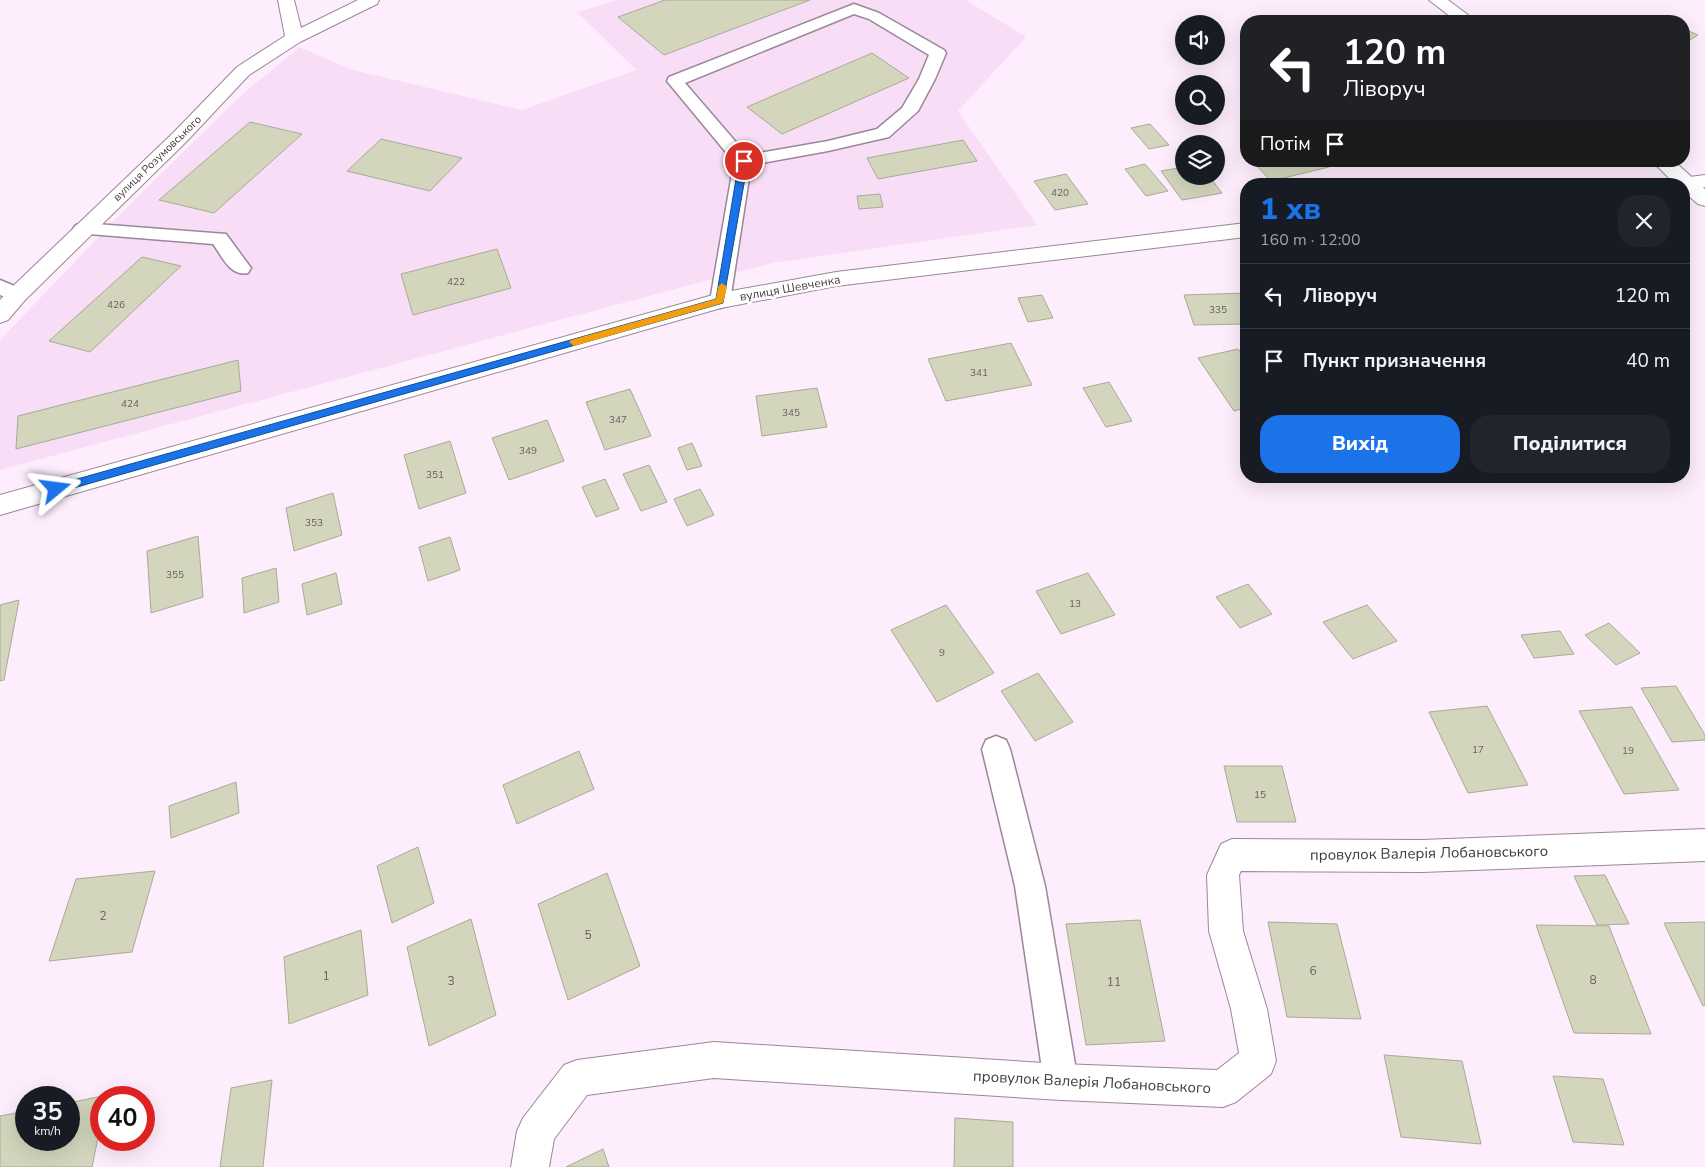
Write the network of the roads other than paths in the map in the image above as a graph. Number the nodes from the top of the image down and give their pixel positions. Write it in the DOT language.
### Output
graph roads {
  1 [pos="286,0"];
  2 [pos="371,0"];
  3 [pos="1437,0"];
  4 [pos="1458,15"];
  5 [pos="294,38"];
  6 [pos="744,161"];
  7 [pos="1669,167"];
  8 [pos="1683,178"];
  9 [pos="1690,184"];
  10 [pos="1705,200"];
  11 [pos="83,228"];
  12 [pos="1240,231"];
  13 [pos="241,268"];
  14 [pos="8,291"];
  15 [pos="720,301"];
  16 [pos="0,315"];
  17 [pos="0,505"];
  18 [pos="996,749"];
  19 [pos="1705,845"];
  20 [pos="1061,1082"];
  21 [pos="530,1167"];
  1 -- 5 [label="street"];
  2 -- 5 [label="street, вулиця Розумовського"];
  3 -- 4 [label="street"];
  5 -- 11 [label="street, вулиця Розумовського"];
  6 -- 6 [label="lane"];
  6 -- 15 [label="lane"];
  7 -- 8 [label="street"];
  9 -- 10 [label="street"];
  11 -- 13 [label="lane"];
  11 -- 14 [label="street, вулиця Розумовського"];
  12 -- 15 [label="street, вулиця Шевченка"];
  14 -- 16 [label="street, вулиця Розумовського"];
  15 -- 17 [label="street, вулиця Шевченка"];
  18 -- 20 [label="lane"];
  19 -- 20 [label="street, провулок Валерія Лобановського"];
  20 -- 21 [label="street, провулок Валерія Лобановського"];
}
